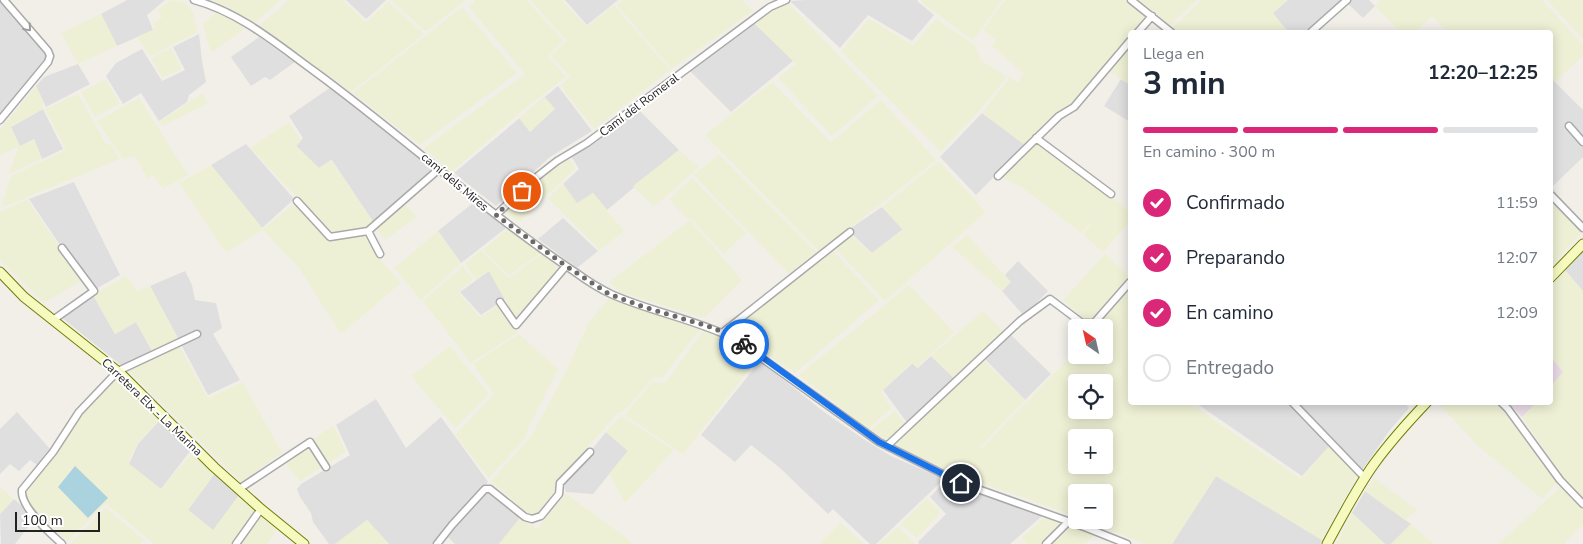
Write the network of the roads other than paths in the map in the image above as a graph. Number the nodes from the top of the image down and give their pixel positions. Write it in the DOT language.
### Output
graph roads {
  1 [pos="4,0"];
  2 [pos="194,0"];
  3 [pos="786,0"];
  4 [pos="1131,0"];
  5 [pos="1347,0"];
  6 [pos="0,5"];
  7 [pos="1152,16"];
  8 [pos="1140,30"];
  9 [pos="1169,30"];
  10 [pos="1313,30"];
  11 [pos="1128,43"];
  12 [pos="0,120"];
  13 [pos="1569,126"];
  14 [pos="1036,138"];
  15 [pos="1583,142"];
  16 [pos="439,169"];
  17 [pos="998,176"];
  18 [pos="1111,194"];
  19 [pos="1553,197"];
  20 [pos="297,201"];
  21 [pos="496,215"];
  22 [pos="1583,228"];
  23 [pos="368,231"];
  24 [pos="850,232"];
  25 [pos="1583,244"];
  26 [pos="62,248"];
  27 [pos="380,254"];
  28 [pos="566,266"];
  29 [pos="0,272"];
  30 [pos="1553,275"];
  31 [pos="1128,284"];
  32 [pos="500,302"];
  33 [pos="52,320"];
  34 [pos="722,333"];
  35 [pos="197,334"];
  36 [pos="118,371"];
  37 [pos="1295,405"];
  38 [pos="1424,405"];
  39 [pos="1504,405"];
  40 [pos="887,446"];
  41 [pos="590,452"];
  42 [pos="326,467"];
  43 [pos="1365,478"];
  44 [pos="238,489"];
  45 [pos="1583,504"];
  46 [pos="261,509"];
  47 [pos="1068,522"];
  48 [pos="1087,529"];
  49 [pos="62,544"];
  50 [pos="236,544"];
  51 [pos="304,544"];
  52 [pos="438,544"];
  53 [pos="1046,544"];
  54 [pos="1127,544"];
  55 [pos="1327,544"];
  1 -- 6 [label="street"];
  1 -- 12 [label="street, one-way"];
  2 -- 16 [label="street, camí dels Mires"];
  3 -- 21 [label="street, Camí del Romeral"];
  4 -- 7 [label="street"];
  5 -- 10 [label="street"];
  7 -- 8 [label="street"];
  7 -- 9 [label="street"];
  11 -- 14 [label="street"];
  13 -- 15 [label="street"];
  14 -- 17 [label="street"];
  14 -- 18 [label="street"];
  16 -- 21 [label="street, camí dels Mires"];
  16 -- 23 [label="street"];
  19 -- 22 [label="street"];
  20 -- 23 [label="street"];
  21 -- 28 [label="street, camí dels Mires"];
  23 -- 27 [label="street"];
  24 -- 34 [label="street"];
  25 -- 30 [label="main road"];
  26 -- 33 [label="street"];
  28 -- 32 [label="street"];
  28 -- 34 [label="street, camí dels Mires"];
  29 -- 33 [label="main road, Carretera Elx - La Marina"];
  31 -- 40 [label="street"];
  33 -- 36 [label="main road, Carretera Elx - La Marina"];
  34 -- 40 [label="street, camí dels Mires"];
  35 -- 36 [label="street"];
  36 -- 44 [label="main road, Carretera Elx - La Marina"];
  36 -- 49 [label="street"];
  37 -- 43 [label="street"];
  38 -- 43 [label="main road"];
  39 -- 45 [label="street"];
  40 -- 47 [label="street, camí dels Mires"];
  41 -- 52 [label="street"];
  42 -- 44 [label="street"];
  43 -- 55 [label="main road"];
  44 -- 46 [label="main road, Carretera Elx - La Marina"];
  46 -- 50 [label="street"];
  46 -- 51 [label="main road, Carretera Elx - La Marina"];
  47 -- 53 [label="street"];
  48 -- 54 [label="street, camí dels Mires"];
}
